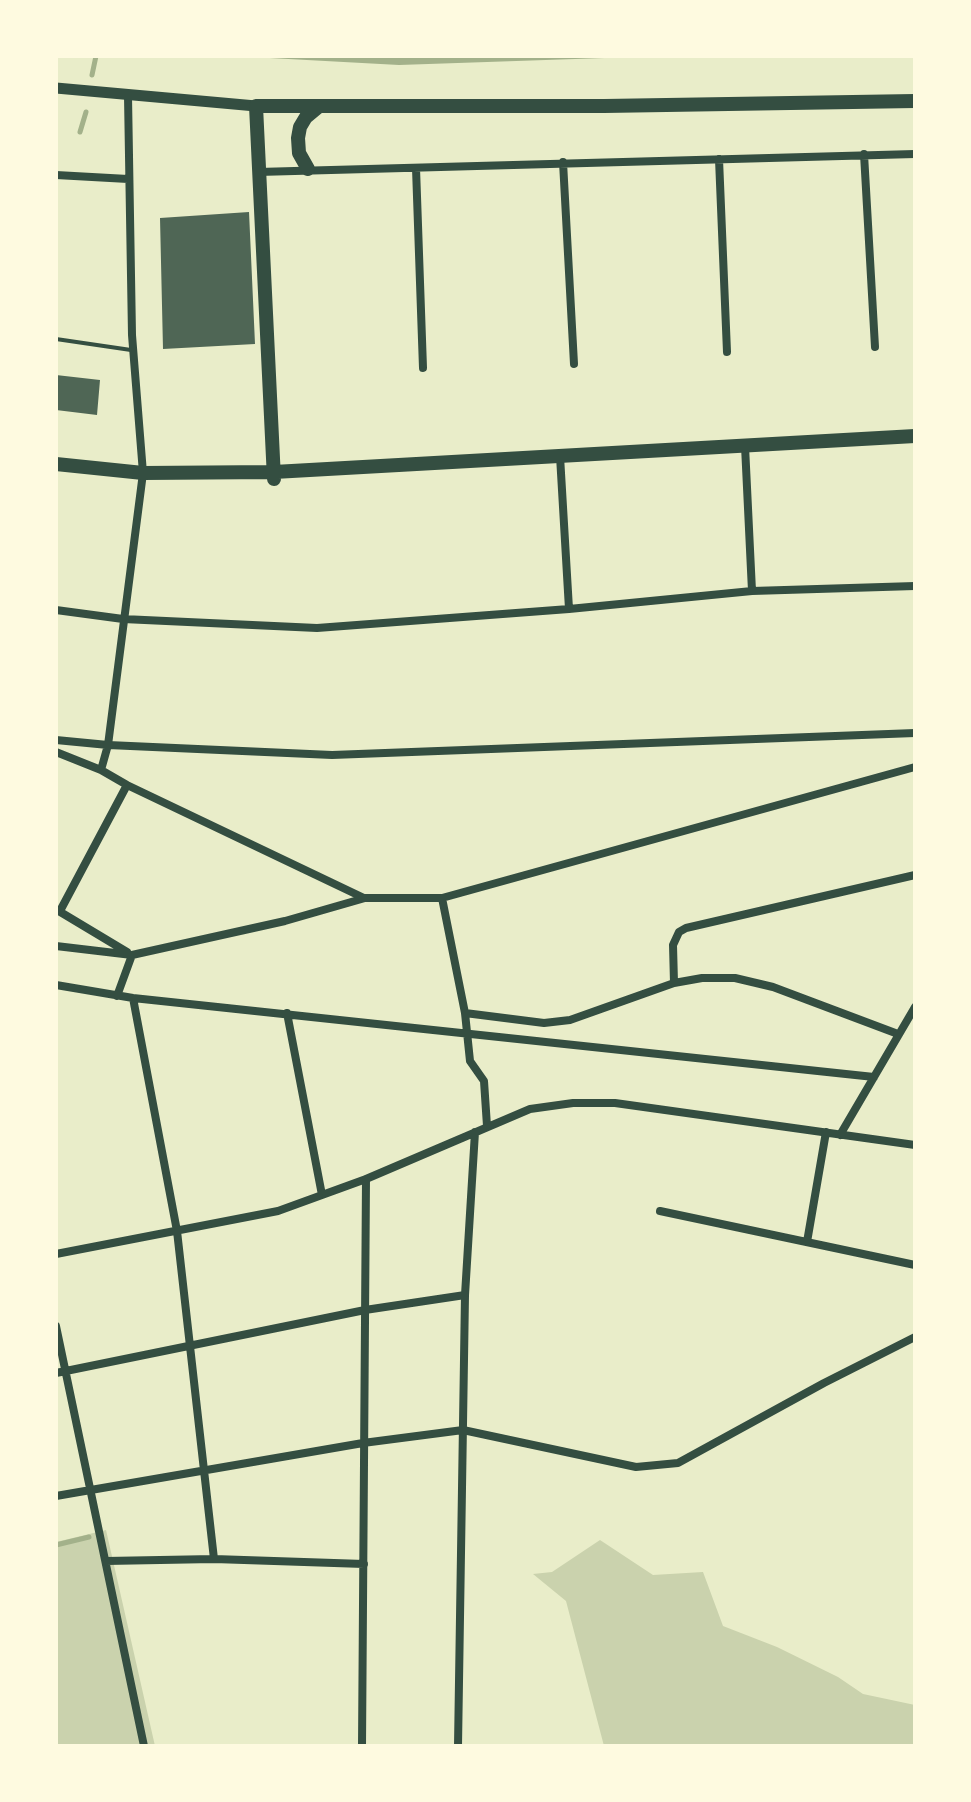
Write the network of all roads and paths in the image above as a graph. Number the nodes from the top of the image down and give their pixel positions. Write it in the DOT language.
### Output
graph roads {
  1 [pos="56,88"];
  2 [pos="128,96"];
  3 [pos="915,101"];
  4 [pos="256,106"];
  5 [pos="318,107"];
  6 [pos="864,154"];
  7 [pos="915,154"];
  8 [pos="719,159"];
  9 [pos="563,162"];
  10 [pos="416,168"];
  11 [pos="308,169"];
  12 [pos="258,172"];
  13 [pos="56,175"];
  14 [pos="128,179"];
  15 [pos="56,339"];
  16 [pos="875,347"];
  17 [pos="134,351"];
  18 [pos="727,352"];
  19 [pos="574,364"];
  20 [pos="423,368"];
  21 [pos="915,436"];
  22 [pos="915,444"];
  23 [pos="745,449"];
  24 [pos="560,460"];
  25 [pos="56,464"];
  26 [pos="56,471"];
  27 [pos="274,475"];
  28 [pos="142,477"];
  29 [pos="915,586"];
  30 [pos="752,591"];
  31 [pos="569,609"];
  32 [pos="56,610"];
  33 [pos="123,619"];
  34 [pos="915,733"];
  35 [pos="56,740"];
  36 [pos="108,745"];
  37 [pos="56,752"];
  38 [pos="915,767"];
  39 [pos="101,770"];
  40 [pos="127,785"];
  41 [pos="915,875"];
  42 [pos="365,898"];
  43 [pos="442,898"];
  44 [pos="58,910"];
  45 [pos="56,946"];
  46 [pos="132,955"];
  47 [pos="674,983"];
  48 [pos="56,988"];
  49 [pos="117,996"];
  50 [pos="133,998"];
  51 [pos="915,1007"];
  52 [pos="287,1013"];
  53 [pos="465,1013"];
  54 [pos="468,1032"];
  55 [pos="898,1034"];
  56 [pos="874,1077"];
  57 [pos="487,1126"];
  58 [pos="475,1132"];
  59 [pos="826,1132"];
  60 [pos="840,1135"];
  61 [pos="915,1145"];
  62 [pos="366,1179"];
  63 [pos="322,1195"];
  64 [pos="660,1211"];
  65 [pos="177,1231"];
  66 [pos="807,1242"];
  67 [pos="56,1254"];
  68 [pos="915,1265"];
  69 [pos="465,1295"];
  70 [pos="365,1310"];
  71 [pos="56,1326"];
  72 [pos="915,1337"];
  73 [pos="189,1348"];
  74 [pos="61,1373"];
  75 [pos="463,1430"];
  76 [pos="363,1443"];
  77 [pos="203,1471"];
  78 [pos="90,1489"];
  79 [pos="56,1496"];
  80 [pos="214,1559"];
  81 [pos="106,1561"];
  82 [pos="364,1564"];
  83 [pos="144,1746"];
  84 [pos="362,1746"];
  85 [pos="458,1746"];
  1 -- 2 [label="street"];
  2 -- 4 [label="street"];
  2 -- 14 [label="street"];
  3 -- 5 [label="main road"];
  4 -- 5 [label="main road"];
  4 -- 12 [label="main road"];
  5 -- 11 [label="main road"];
  6 -- 7 [label="street"];
  6 -- 8 [label="street"];
  6 -- 16 [label="street"];
  8 -- 9 [label="street"];
  8 -- 18 [label="street"];
  9 -- 10 [label="street"];
  9 -- 19 [label="street"];
  10 -- 11 [label="street"];
  10 -- 20 [label="street"];
  11 -- 12 [label="street"];
  12 -- 27 [label="main road"];
  13 -- 14 [label="street"];
  14 -- 17 [label="street"];
  15 -- 17 [label="lane"];
  17 -- 28 [label="street"];
  21 -- 23 [label="main road"];
  22 -- 23 [label="main road"];
  23 -- 24 [label="main road"];
  23 -- 30 [label="street"];
  24 -- 27 [label="main road"];
  24 -- 31 [label="street"];
  25 -- 28 [label="main road"];
  26 -- 28 [label="main road"];
  27 -- 28 [label="main road"];
  28 -- 33 [label="street"];
  29 -- 30 [label="street"];
  30 -- 31 [label="street"];
  31 -- 33 [label="street"];
  32 -- 33 [label="street"];
  33 -- 36 [label="street"];
  34 -- 36 [label="street"];
  35 -- 36 [label="street"];
  36 -- 39 [label="street"];
  37 -- 39 [label="street"];
  38 -- 43 [label="street"];
  39 -- 40 [label="street"];
  40 -- 42 [label="street"];
  40 -- 44 [label="street"];
  41 -- 47 [label="street"];
  42 -- 43 [label="street"];
  42 -- 46 [label="street"];
  43 -- 53 [label="street"];
  44 -- 46 [label="street"];
  45 -- 46 [label="street"];
  46 -- 49 [label="street"];
  47 -- 53 [label="street"];
  47 -- 55 [label="street"];
  48 -- 49 [label="street"];
  49 -- 50 [label="street"];
  50 -- 52 [label="street"];
  50 -- 65 [label="street"];
  51 -- 55 [label="street"];
  52 -- 54 [label="street"];
  52 -- 63 [label="street"];
  53 -- 54 [label="street"];
  54 -- 56 [label="street"];
  54 -- 57 [label="street"];
  55 -- 56 [label="street"];
  56 -- 60 [label="street"];
  57 -- 58 [label="street"];
  57 -- 59 [label="street"];
  58 -- 62 [label="street"];
  58 -- 69 [label="street"];
  59 -- 60 [label="street"];
  59 -- 66 [label="street"];
  60 -- 61 [label="street"];
  62 -- 63 [label="street"];
  62 -- 70 [label="street"];
  63 -- 65 [label="street"];
  64 -- 66 [label="street"];
  65 -- 67 [label="street"];
  65 -- 73 [label="street"];
  66 -- 68 [label="street"];
  69 -- 70 [label="street"];
  69 -- 75 [label="street"];
  70 -- 73 [label="street"];
  70 -- 76 [label="street"];
  71 -- 74 [label="street"];
  72 -- 75 [label="street"];
  73 -- 74 [label="street"];
  73 -- 77 [label="street"];
  74 -- 78 [label="street"];
  75 -- 76 [label="street"];
  75 -- 85 [label="street"];
  76 -- 77 [label="street"];
  76 -- 82 [label="street"];
  77 -- 78 [label="street"];
  77 -- 80 [label="street"];
  78 -- 79 [label="street"];
  78 -- 81 [label="street"];
  80 -- 81 [label="street"];
  80 -- 82 [label="street"];
  81 -- 83 [label="street"];
  82 -- 84 [label="street"];
}
